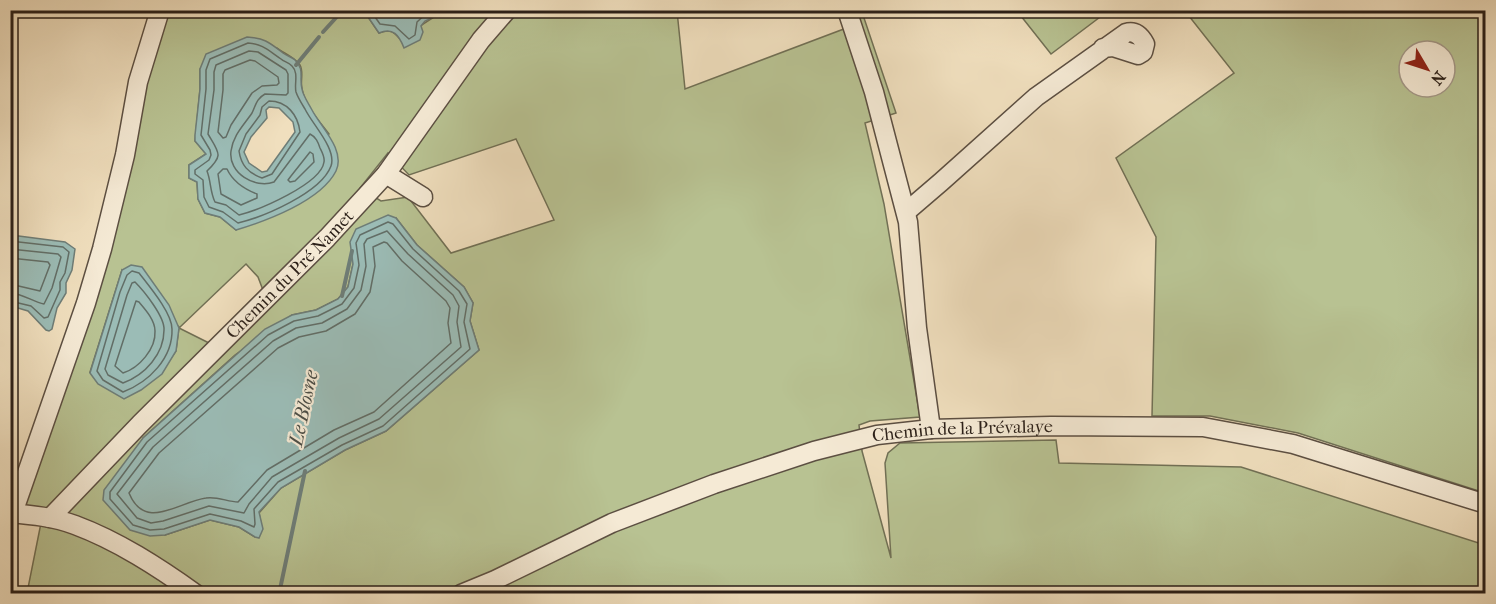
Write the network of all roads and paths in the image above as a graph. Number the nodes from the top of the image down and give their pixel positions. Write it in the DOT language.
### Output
graph roads {
  1 [pos="160,10"];
  2 [pos="507,10"];
  3 [pos="848,10"];
  4 [pos="1103,48"];
  5 [pos="386,174"];
  6 [pos="423,197"];
  7 [pos="906,212"];
  8 [pos="931,429"];
  9 [pos="1485,504"];
  10 [pos="12,513"];
  11 [pos="50,518"];
  12 [pos="196,594"];
  13 [pos="461,594"];
  1 -- 10 [label="street"];
  2 -- 5 [label="street, Chemin du Pré Namet"];
  3 -- 7 [label="street"];
  4 -- 7 [label="street"];
  5 -- 6 [label="street"];
  5 -- 11 [label="street, Chemin du Pré Namet"];
  7 -- 8 [label="street"];
  8 -- 9 [label="street, Chemin de la Prévalaye"];
  8 -- 13 [label="street, Chemin de la Prévalaye"];
  10 -- 11 [label="street"];
  11 -- 12 [label="street"];
}
